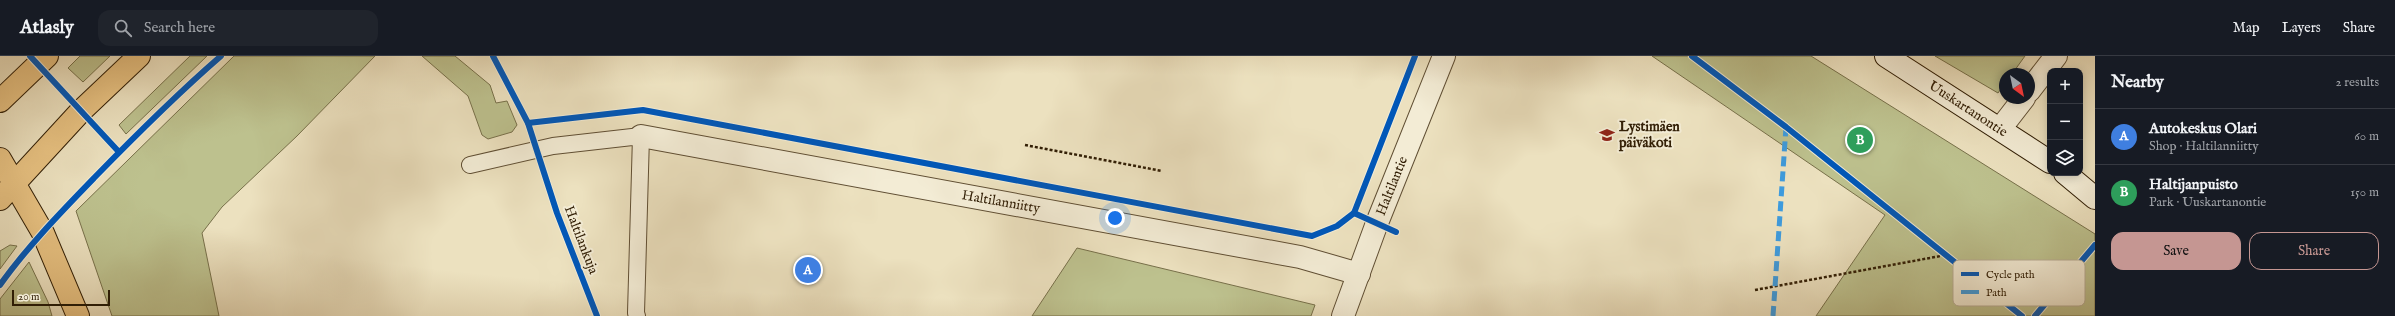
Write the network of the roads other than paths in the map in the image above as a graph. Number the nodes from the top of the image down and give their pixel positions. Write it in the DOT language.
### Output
graph roads {
  1 [pos="47,56"];
  2 [pos="140,56"];
  3 [pos="1444,56"];
  4 [pos="1886,56"];
  5 [pos="2056,56"];
  6 [pos="2035,83"];
  7 [pos="0,101"];
  8 [pos="2019,104"];
  9 [pos="2000,129"];
  10 [pos="641,136"];
  11 [pos="0,159"];
  12 [pos="2047,160"];
  13 [pos="470,165"];
  14 [pos="2069,176"];
  15 [pos="2072,176"];
  16 [pos="2095,188"];
  17 [pos="7,191"];
  18 [pos="2095,198"];
  19 [pos="1359,274"];
  20 [pos="78,316"];
  21 [pos="637,316"];
  22 [pos="1344,316"];
  1 -- 7 [label="main road"];
  2 -- 17 [label="main road"];
  3 -- 19 [label="street, Haltilantie"];
  4 -- 9 [label="street, Uuskartanontie"];
  5 -- 6 [label="street"];
  8 -- 9 [label="street"];
  9 -- 12 [label="street, Uuskartanontie"];
  10 -- 13 [label="lane"];
  10 -- 19 [label="street, Haltilanniitty"];
  10 -- 21 [label="lane"];
  11 -- 17 [label="main road"];
  14 -- 18 [label="street"];
  15 -- 16 [label="street"];
  17 -- 20 [label="main road"];
  19 -- 22 [label="street, Haltilantie"];
}
